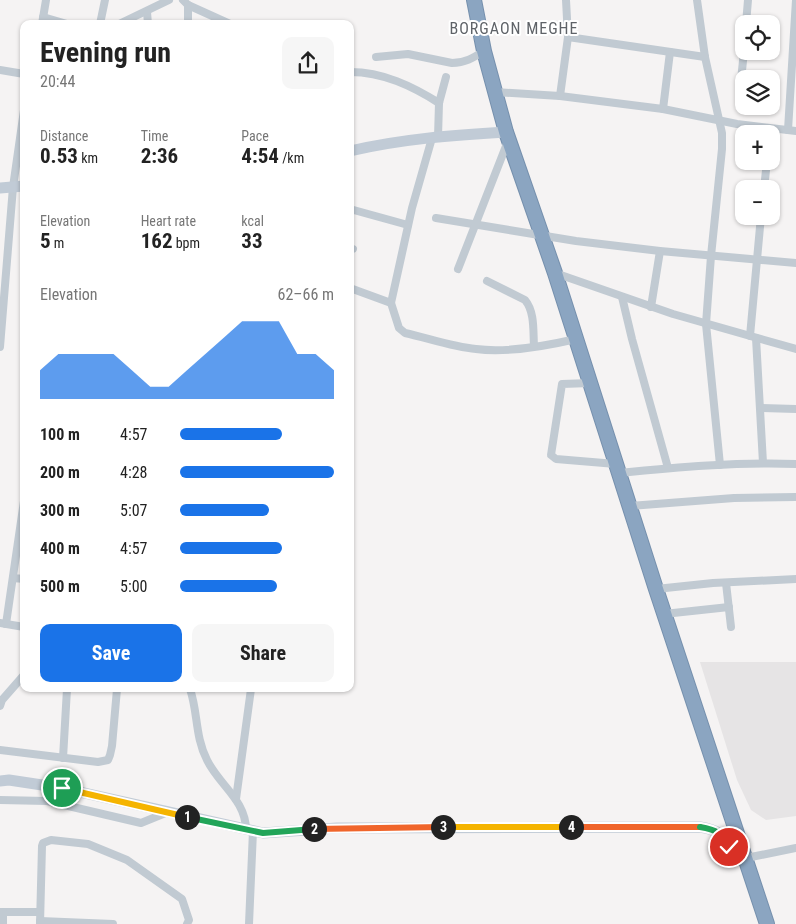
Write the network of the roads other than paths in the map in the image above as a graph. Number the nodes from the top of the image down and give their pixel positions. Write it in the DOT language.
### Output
graph roads {
  1 [pos="46,0"];
  2 [pos="104,0"];
  3 [pos="169,0"];
  4 [pos="474,0"];
  5 [pos="566,0"];
  6 [pos="697,0"];
  7 [pos="748,0"];
  8 [pos="796,0"];
  9 [pos="186,2"];
  10 [pos="148,12"];
  11 [pos="747,15"];
  12 [pos="42,20"];
  13 [pos="101,20"];
  14 [pos="129,20"];
  15 [pos="148,20"];
  16 [pos="188,20"];
  17 [pos="222,20"];
  18 [pos="568,37"];
  19 [pos="484,51"];
  20 [pos="670,52"];
  21 [pos="376,56"];
  22 [pos="705,57"];
  23 [pos="0,70"];
  24 [pos="354,72"];
  25 [pos="20,73"];
  26 [pos="446,77"];
  27 [pos="794,84"];
  28 [pos="495,92"];
  29 [pos="560,96"];
  30 [pos="439,103"];
  31 [pos="663,109"];
  32 [pos="719,119"];
  33 [pos="745,125"];
  34 [pos="792,131"];
  35 [pos="508,136"];
  36 [pos="435,137"];
  37 [pos="354,150"];
  38 [pos="20,160"];
  39 [pos="18,186"];
  40 [pos="0,188"];
  41 [pos="354,210"];
  42 [pos="436,218"];
  43 [pos="475,224"];
  44 [pos="408,225"];
  45 [pos="761,225"];
  46 [pos="542,236"];
  47 [pos="660,251"];
  48 [pos="711,256"];
  49 [pos="757,259"];
  50 [pos="796,263"];
  51 [pos="458,269"];
  52 [pos="555,273"];
  53 [pos="487,281"];
  54 [pos="354,289"];
  55 [pos="622,297"];
  56 [pos="391,303"];
  57 [pos="651,307"];
  58 [pos="706,324"];
  59 [pos="1,330"];
  60 [pos="753,337"];
  61 [pos="576,339"];
  62 [pos="0,346"];
  63 [pos="534,346"];
  64 [pos="796,349"];
  65 [pos="590,383"];
  66 [pos="761,408"];
  67 [pos="796,409"];
  68 [pos="763,463"];
  69 [pos="796,464"];
  70 [pos="720,465"];
  71 [pos="618,468"];
  72 [pos="668,468"];
  73 [pos="796,497"];
  74 [pos="630,506"];
  75 [pos="20,529"];
  76 [pos="13,578"];
  77 [pos="20,579"];
  78 [pos="796,579"];
  79 [pos="726,583"];
  80 [pos="656,589"];
  81 [pos="729,607"];
  82 [pos="664,614"];
  83 [pos="3,623"];
  84 [pos="20,626"];
  85 [pos="731,628"];
  86 [pos="20,680"];
  87 [pos="67,692"];
  88 [pos="117,692"];
  89 [pos="191,692"];
  90 [pos="251,692"];
  91 [pos="0,706"];
  92 [pos="0,750"];
  93 [pos="63,758"];
  94 [pos="0,781"];
  95 [pos="236,799"];
  96 [pos="0,800"];
  97 [pos="168,812"];
  98 [pos="250,830"];
  99 [pos="796,848"];
  100 [pos="746,858"];
  101 [pos="1,912"];
  102 [pos="40,912"];
  103 [pos="40,923"];
  104 [pos="3,924"];
  105 [pos="113,924"];
  106 [pos="187,924"];
  107 [pos="249,924"];
  108 [pos="767,924"];
  1 -- 12 [label="street"];
  2 -- 13 [label="street"];
  3 -- 10 [label="street"];
  4 -- 19 [label="highway"];
  5 -- 18 [label="street"];
  6 -- 22 [label="street"];
  7 -- 11 [label="street"];
  8 -- 27 [label="street"];
  9 -- 16 [label="street"];
  9 -- 17 [label="street"];
  10 -- 14 [label="street"];
  10 -- 15 [label="street"];
  18 -- 20 [label="street"];
  18 -- 29 [label="street"];
  19 -- 21 [label="street"];
  19 -- 28 [label="highway"];
  20 -- 22 [label="street"];
  20 -- 31 [label="street"];
  22 -- 32 [label="street"];
  23 -- 25 [label="street"];
  24 -- 30 [label="street"];
  26 -- 30 [label="street"];
  27 -- 34 [label="street"];
  28 -- 29 [label="street"];
  28 -- 35 [label="highway"];
  29 -- 31 [label="street"];
  30 -- 36 [label="street"];
  31 -- 32 [label="street"];
  32 -- 33 [label="street"];
  32 -- 48 [label="street"];
  35 -- 36 [label="street"];
  35 -- 43 [label="street"];
  35 -- 46 [label="highway"];
  36 -- 37 [label="street"];
  36 -- 44 [label="street"];
  38 -- 39 [label="street"];
  39 -- 40 [label="street"];
  39 -- 59 [label="street"];
  41 -- 44 [label="street"];
  42 -- 43 [label="street"];
  43 -- 46 [label="street"];
  43 -- 51 [label="street"];
  44 -- 56 [label="street"];
  45 -- 49 [label="street"];
  46 -- 47 [label="street"];
  46 -- 52 [label="highway"];
  47 -- 48 [label="street"];
  47 -- 57 [label="street"];
  48 -- 49 [label="street"];
  48 -- 58 [label="street"];
  49 -- 50 [label="street"];
  49 -- 60 [label="street"];
  52 -- 55 [label="street"];
  52 -- 61 [label="highway"];
  53 -- 63 [label="street"];
  54 -- 56 [label="street"];
  55 -- 57 [label="street"];
  55 -- 72 [label="street"];
  56 -- 63 [label="street"];
  57 -- 58 [label="street"];
  58 -- 60 [label="street"];
  58 -- 70 [label="street"];
  59 -- 62 [label="street"];
  60 -- 64 [label="street"];
  60 -- 66 [label="street"];
  61 -- 63 [label="street"];
  61 -- 65 [label="highway"];
  65 -- 71 [label="highway"];
  65 -- 71 [label="street"];
  66 -- 67 [label="street"];
  66 -- 68 [label="street"];
  68 -- 69 [label="street"];
  68 -- 70 [label="street"];
  70 -- 72 [label="street"];
  71 -- 72 [label="street"];
  71 -- 74 [label="highway"];
  73 -- 74 [label="street"];
  74 -- 80 [label="highway"];
  75 -- 76 [label="street"];
  76 -- 77 [label="street"];
  76 -- 83 [label="street"];
  78 -- 79 [label="street"];
  79 -- 80 [label="street"];
  79 -- 81 [label="street"];
  80 -- 82 [label="highway"];
  81 -- 82 [label="street"];
  81 -- 85 [label="street"];
  82 -- 100 [label="highway"];
  83 -- 84 [label="street"];
  86 -- 91 [label="street"];
  87 -- 93 [label="street"];
  88 -- 93 [label="street"];
  89 -- 95 [label="street"];
  90 -- 95 [label="street"];
  92 -- 93 [label="street"];
  94 -- 97 [label="street"];
  95 -- 98 [label="street"];
  96 -- 97 [label="street"];
  97 -- 98 [label="street"];
  98 -- 100 [label="street"];
  98 -- 107 [label="street"];
  99 -- 100 [label="street"];
  100 -- 108 [label="highway"];
  101 -- 102 [label="street"];
  101 -- 104 [label="street"];
  102 -- 103 [label="street"];
  102 -- 106 [label="street"];
  103 -- 105 [label="street"];
}
